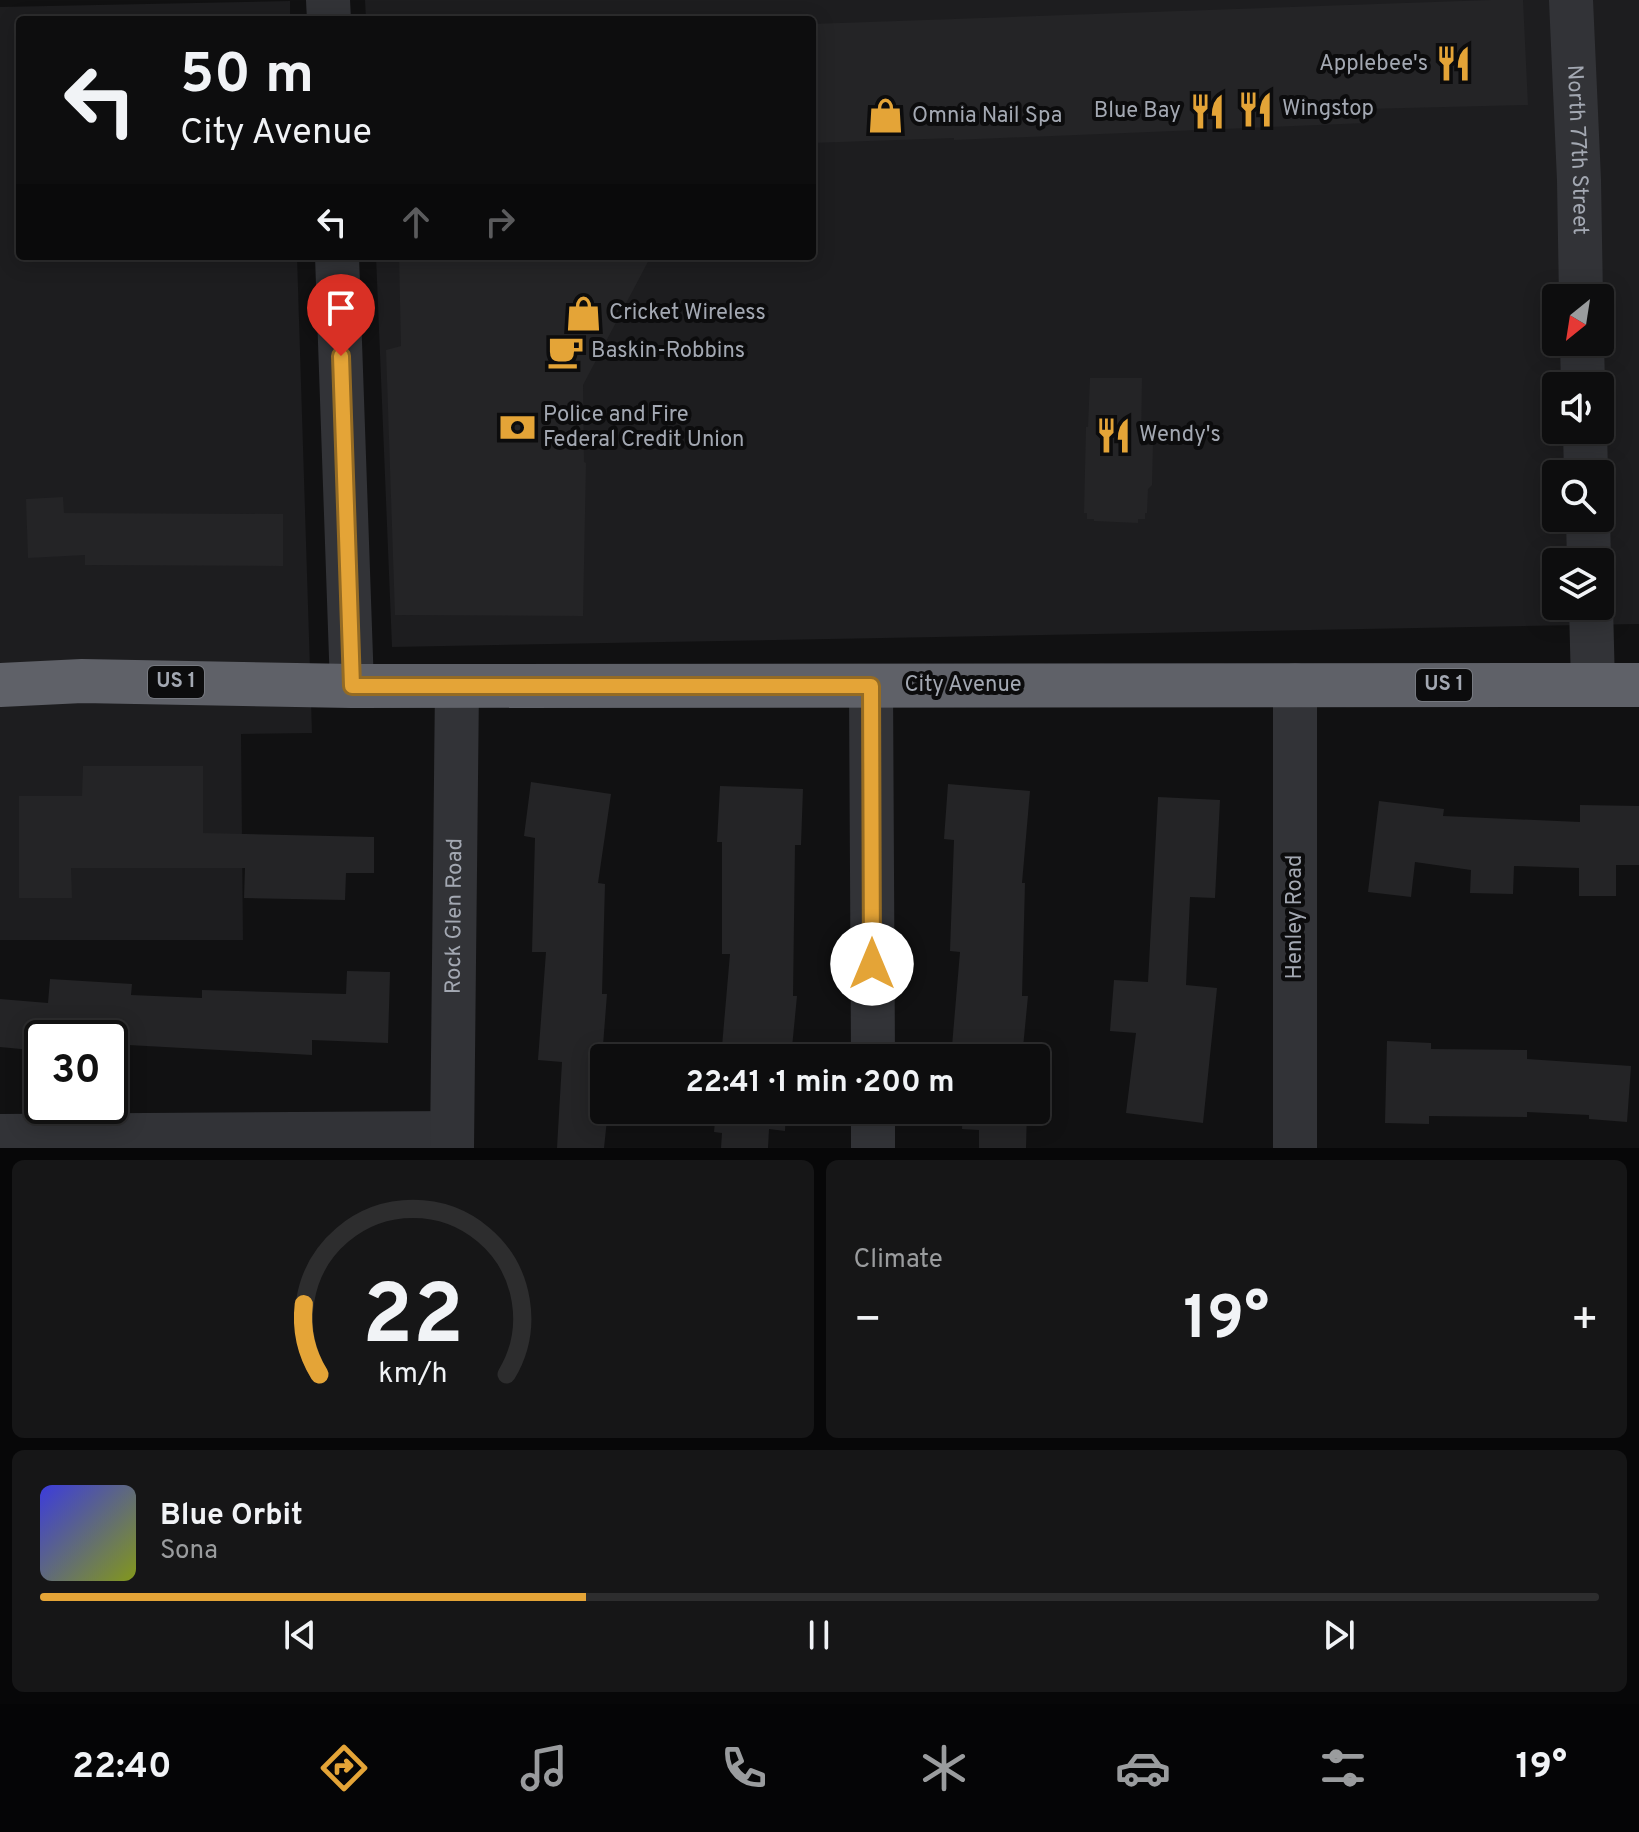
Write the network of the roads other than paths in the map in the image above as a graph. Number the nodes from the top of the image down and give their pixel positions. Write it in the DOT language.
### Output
graph roads {
  1 [pos="1571,0"];
  2 [pos="337,260"];
  3 [pos="1581,284"];
  4 [pos="1591,620"];
  5 [pos="0,685"];
  6 [pos="1295,685"];
  7 [pos="1593,685"];
  8 [pos="1639,685"];
  9 [pos="352,686"];
  10 [pos="457,686"];
  11 [pos="871,686"];
  12 [pos="873,1044"];
  13 [pos="873,1124"];
  14 [pos="0,1136"];
  15 [pos="452,1141"];
  16 [pos="873,1148"];
  17 [pos="1295,1148"];
  1 -- 3 [label="street, North 77th Street"];
  2 -- 9 [label="street"];
  4 -- 7 [label="street"];
  5 -- 9 [label="highway, City Avenue / US 1"];
  6 -- 7 [label="highway, City Avenue / US 1"];
  6 -- 11 [label="highway, City Avenue / US 1"];
  6 -- 17 [label="street, Henley Road"];
  7 -- 8 [label="highway, City Avenue / US 1"];
  9 -- 10 [label="highway, City Avenue / US 1"];
  10 -- 11 [label="highway, City Avenue / US 1"];
  10 -- 15 [label="street, Rock Glen Road"];
  11 -- 12 [label="street"];
  13 -- 16 [label="street"];
  14 -- 15 [label="street"];
}
